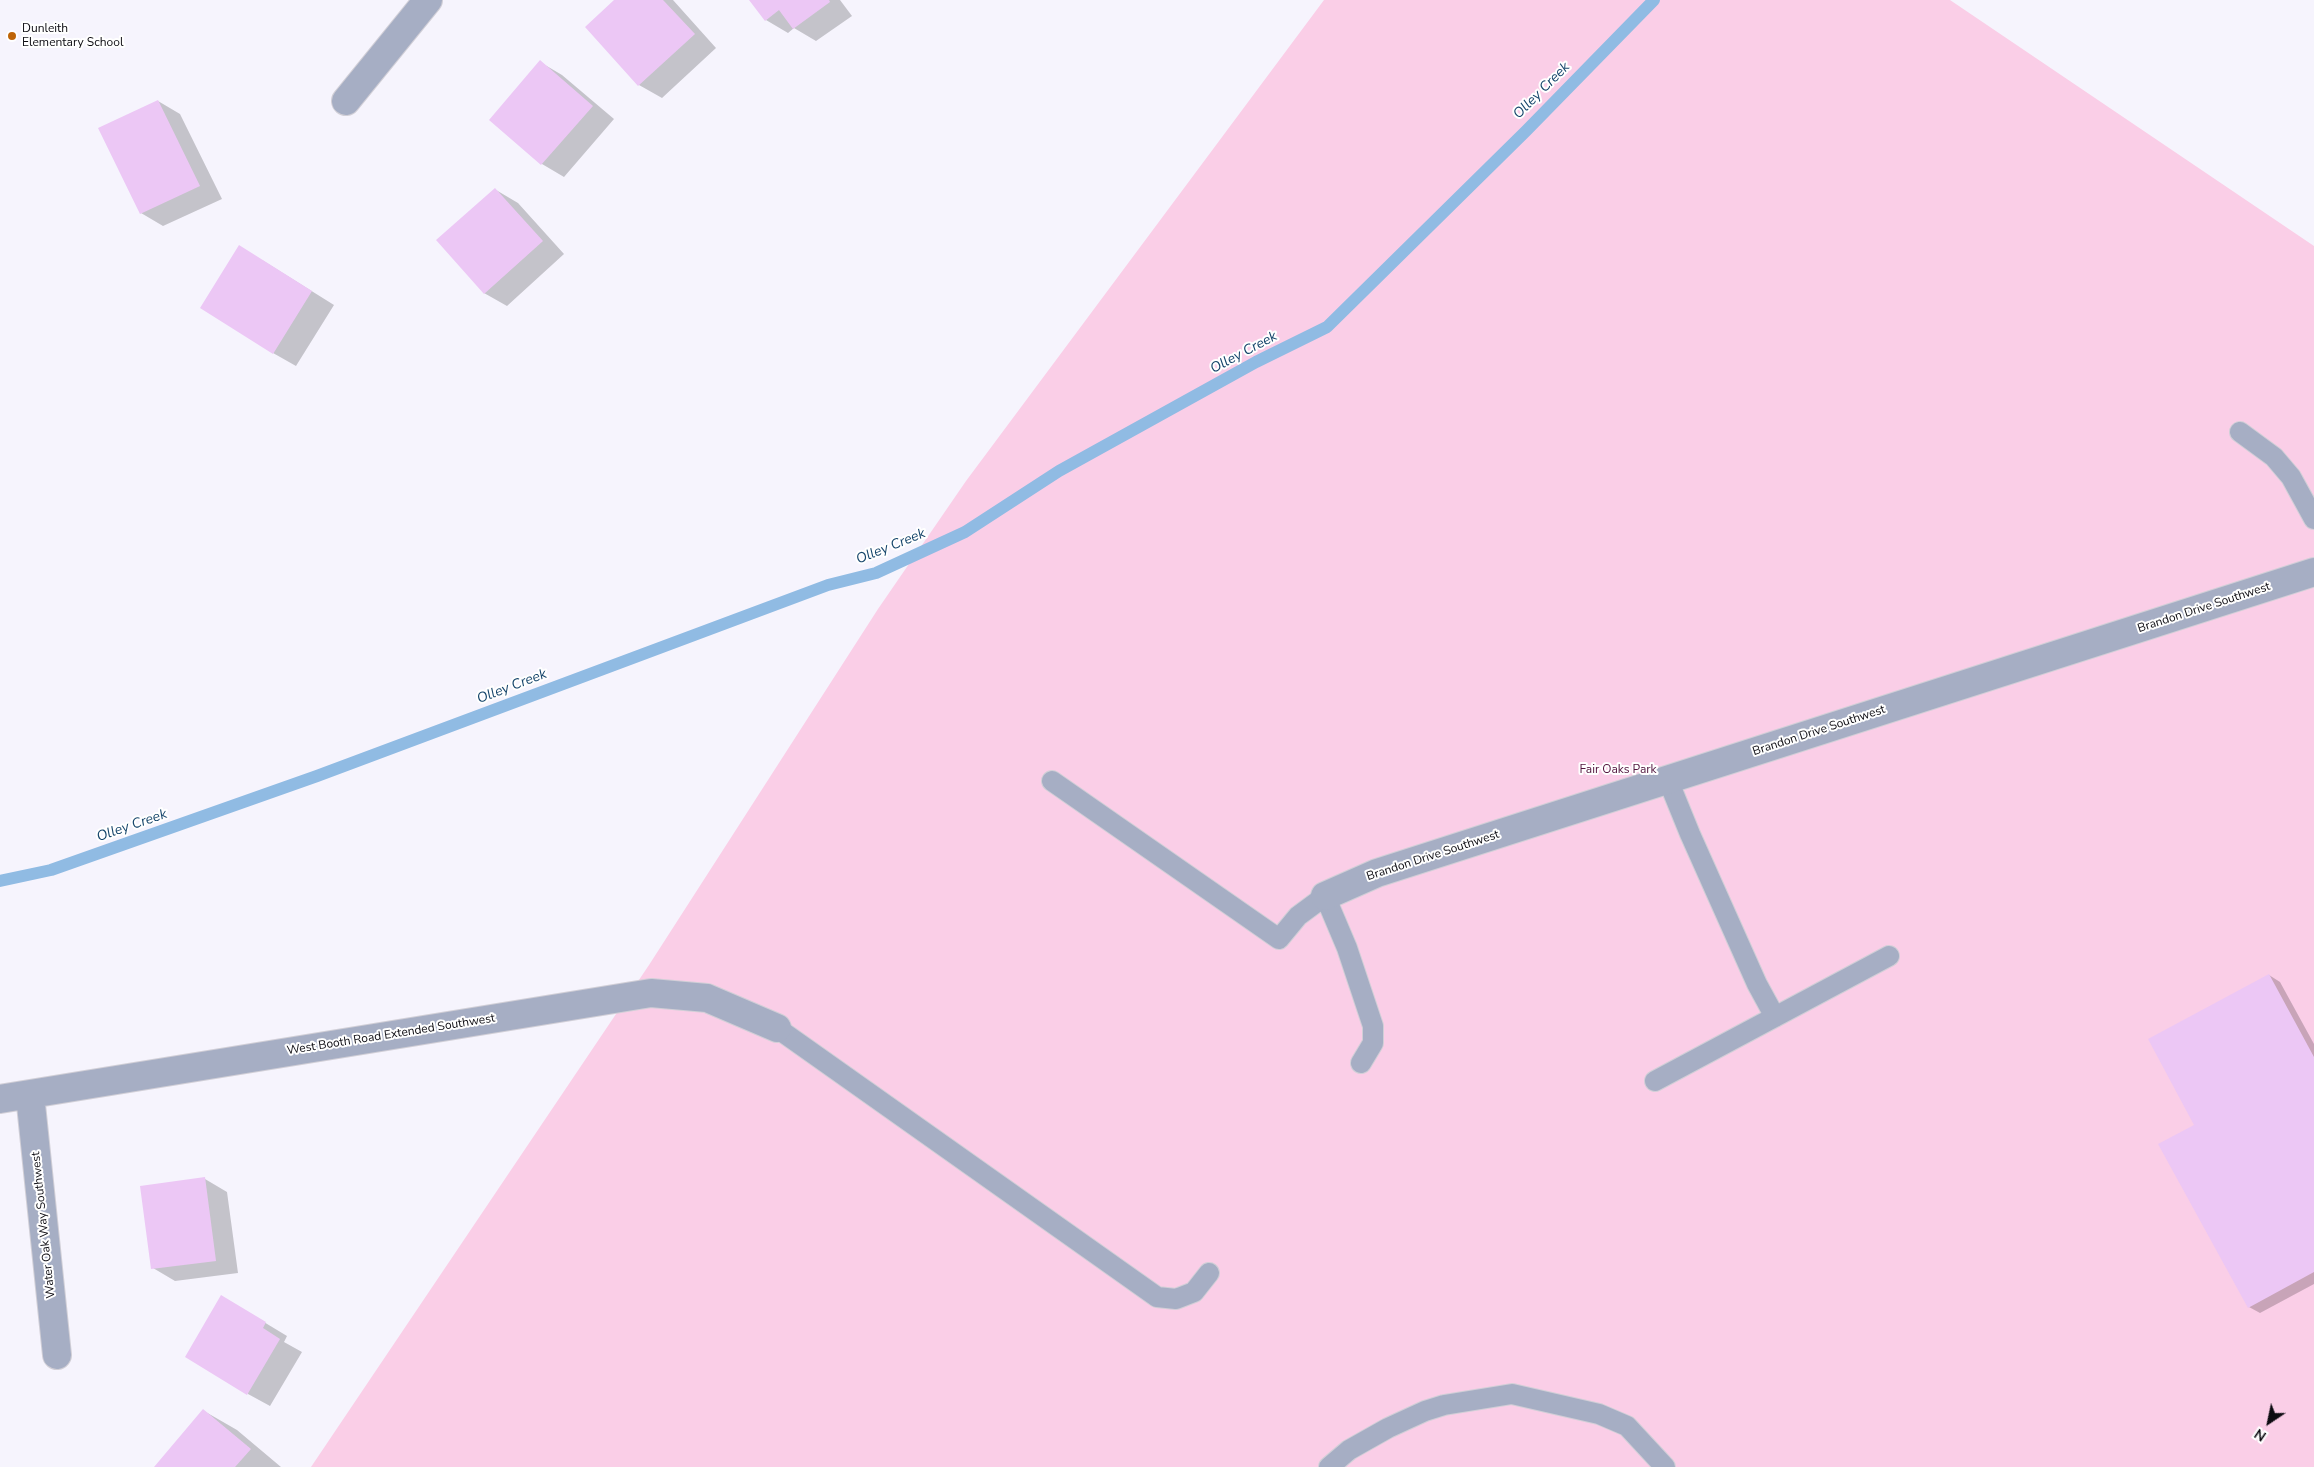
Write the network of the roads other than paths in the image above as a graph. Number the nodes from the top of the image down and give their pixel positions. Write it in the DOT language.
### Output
graph roads {
  1 [pos="428,0"];
  2 [pos="346,101"];
  3 [pos="2240,432"];
  4 [pos="2314,520"];
  5 [pos="2314,572"];
  6 [pos="1668,780"];
  7 [pos="1052,781"];
  8 [pos="1325,896"];
  9 [pos="1889,956"];
  10 [pos="1775,1017"];
  11 [pos="777,1028"];
  12 [pos="1361,1062"];
  13 [pos="1656,1081"];
  14 [pos="30,1095"];
  15 [pos="0,1099"];
  16 [pos="1209,1273"];
  17 [pos="57,1354"];
  18 [pos="1329,1467"];
  19 [pos="1665,1467"];
  1 -- 2 [label="street"];
  3 -- 4 [label="lane"];
  5 -- 6 [label="street, Brandon Drive Southwest"];
  6 -- 8 [label="street, Brandon Drive Southwest"];
  6 -- 10 [label="lane"];
  7 -- 8 [label="lane"];
  8 -- 12 [label="lane"];
  9 -- 10 [label="lane"];
  10 -- 13 [label="lane"];
  11 -- 14 [label="street, West Booth Road Extended Southwest"];
  11 -- 16 [label="lane"];
  14 -- 15 [label="street, West Booth Road Extended Southwest"];
  14 -- 17 [label="street, Water Oak Way Southwest"];
  18 -- 19 [label="lane"];
}
